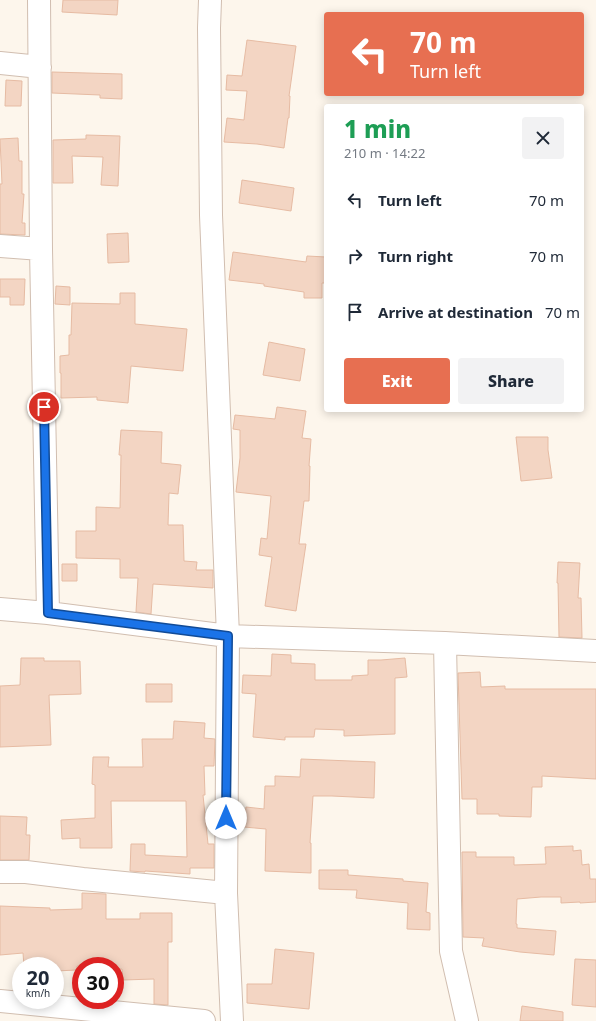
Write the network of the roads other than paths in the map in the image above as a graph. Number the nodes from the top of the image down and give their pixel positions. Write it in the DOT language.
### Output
graph roads {
  1 [pos="39,0"];
  2 [pos="210,0"];
  3 [pos="0,63"];
  4 [pos="40,67"];
  5 [pos="0,246"];
  6 [pos="41,249"];
  7 [pos="0,609"];
  8 [pos="48,613"];
  9 [pos="228,636"];
  10 [pos="445,642"];
  11 [pos="596,651"];
  12 [pos="0,872"];
  13 [pos="226,893"];
  14 [pos="0,1001"];
  15 [pos="204,1021"];
  16 [pos="232,1021"];
  17 [pos="467,1021"];
  1 -- 4 [label="street"];
  2 -- 9 [label="street"];
  3 -- 4 [label="street"];
  4 -- 6 [label="street"];
  5 -- 6 [label="street"];
  6 -- 8 [label="street"];
  7 -- 8 [label="street"];
  8 -- 9 [label="street"];
  9 -- 10 [label="street"];
  9 -- 13 [label="street"];
  10 -- 11 [label="street"];
  10 -- 17 [label="street"];
  12 -- 13 [label="street"];
  13 -- 16 [label="street"];
  14 -- 15 [label="street"];
}
